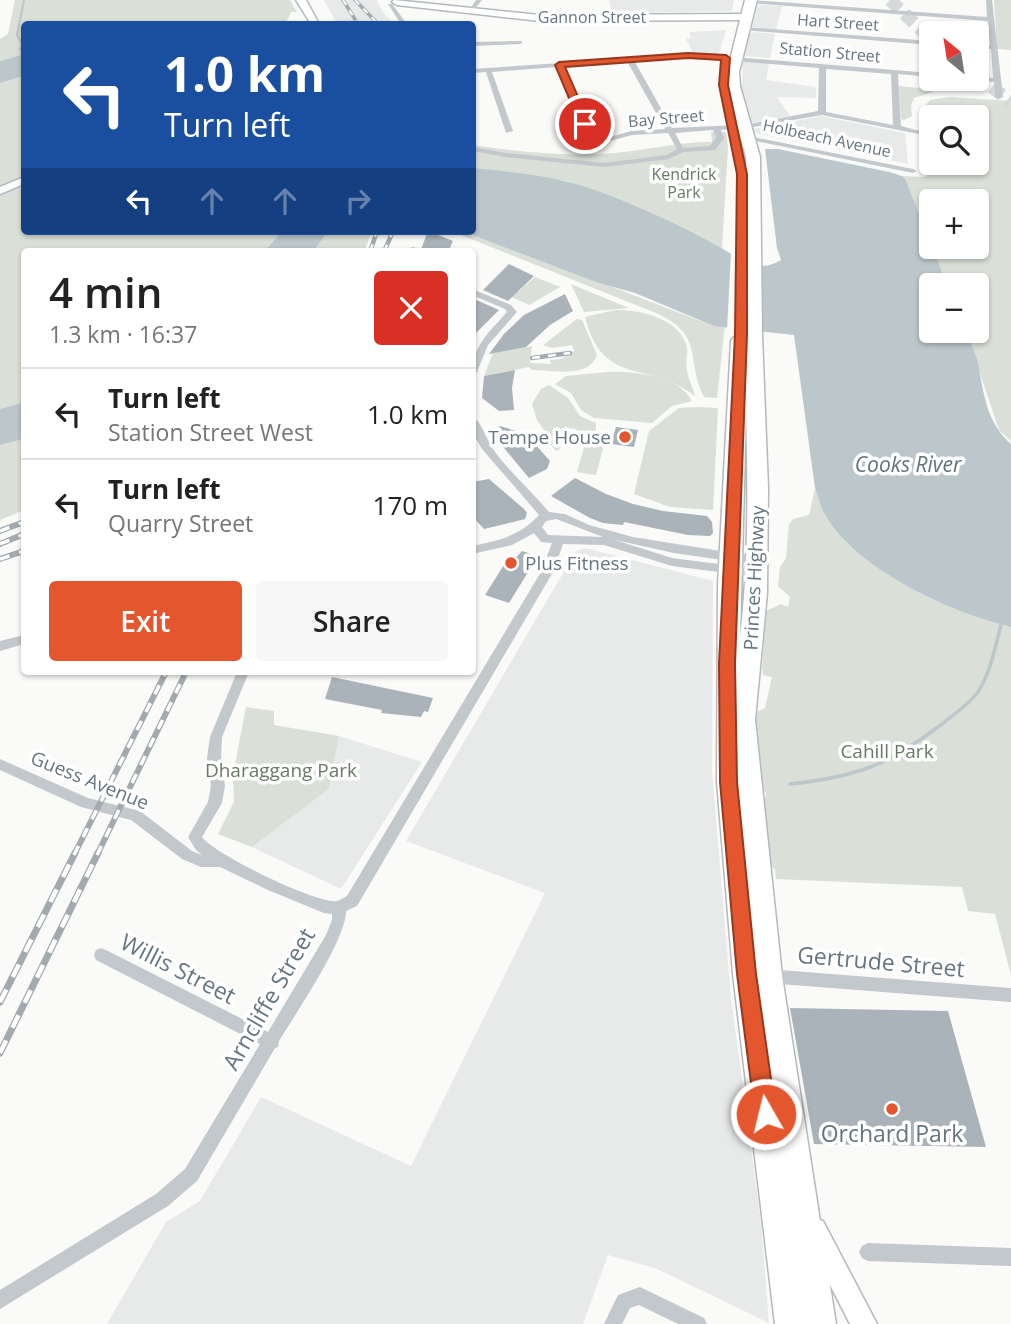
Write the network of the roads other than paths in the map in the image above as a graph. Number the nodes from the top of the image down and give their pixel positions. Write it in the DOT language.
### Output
graph roads {
  1 [pos="301,0"];
  2 [pos="479,0"];
  3 [pos="989,0"];
  4 [pos="748,1"];
  5 [pos="390,2"];
  6 [pos="471,10"];
  7 [pos="990,19"];
  8 [pos="313,21"];
  9 [pos="402,21"];
  10 [pos="743,21"];
  11 [pos="520,42"];
  12 [pos="919,42"];
  13 [pos="476,44"];
  14 [pos="989,47"];
  15 [pos="993,47"];
  16 [pos="731,58"];
  17 [pos="630,60"];
  18 [pos="559,65"];
  19 [pos="823,66"];
  20 [pos="488,69"];
  21 [pos="476,70"];
  22 [pos="894,72"];
  23 [pos="919,74"];
  24 [pos="989,80"];
  25 [pos="995,80"];
  26 [pos="999,97"];
  27 [pos="822,113"];
  28 [pos="716,128"];
  29 [pos="897,128"];
  30 [pos="668,130"];
  31 [pos="509,131"];
  32 [pos="741,132"];
  33 [pos="919,132"];
  34 [pos="476,150"];
  35 [pos="681,150"];
  36 [pos="913,171"];
  37 [pos="21,181"];
  38 [pos="0,191"];
  39 [pos="476,294"];
  40 [pos="511,315"];
  41 [pos="747,334"];
  42 [pos="476,363"];
  43 [pos="476,429"];
  44 [pos="546,516"];
  45 [pos="573,522"];
  46 [pos="536,527"];
  47 [pos="561,540"];
  48 [pos="476,549"];
  49 [pos="730,563"];
  50 [pos="758,567"];
  51 [pos="21,641"];
  52 [pos="0,646"];
  53 [pos="242,675"];
  54 [pos="0,764"];
  55 [pos="164,836"];
  56 [pos="195,837"];
  57 [pos="220,861"];
  58 [pos="339,908"];
  59 [pos="101,955"];
  60 [pos="757,975"];
  61 [pos="1011,995"];
  62 [pos="272,1042"];
  63 [pos="804,1212"];
  64 [pos="868,1252"];
  65 [pos="1011,1257"];
  66 [pos="0,1300"];
  67 [pos="791,1309"];
  68 [pos="613,1324"];
  69 [pos="698,1324"];
  70 [pos="812,1324"];
  71 [pos="818,1324"];
  72 [pos="864,1324"];
  1 -- 8 [label="street"];
  2 -- 6 [label="street"];
  3 -- 7 [label="street"];
  4 -- 7 [label="street"];
  4 -- 10 [label="highway, Princes Highway"];
  5 -- 6 [label="street, Gannon Street"];
  5 -- 9 [label="street"];
  6 -- 10 [label="street, Gannon Street"];
  7 -- 15 [label="street"];
  10 -- 12 [label="street, Hart Street"];
  10 -- 16 [label="highway, Princes Highway"];
  11 -- 13 [label="street"];
  14 -- 15 [label="street"];
  15 -- 25 [label="street"];
  16 -- 17 [label="street, Station Street"];
  16 -- 19 [label="street, Station Street"];
  16 -- 32 [label="highway, Princes Highway"];
  17 -- 18 [label="street, Station Street"];
  17 -- 30 [label="street"];
  18 -- 20 [label="street, Station Street"];
  18 -- 30 [label="street, Bay Street"];
  19 -- 22 [label="street, Station Street"];
  19 -- 27 [label="street"];
  20 -- 21 [label="street, Station Street"];
  20 -- 31 [label="street"];
  22 -- 23 [label="street, Station Street"];
  22 -- 29 [label="street"];
  24 -- 25 [label="street"];
  25 -- 26 [label="street"];
  27 -- 29 [label="street, Bay Street"];
  27 -- 32 [label="street, Bay Street"];
  28 -- 30 [label="street, Bay Street"];
  28 -- 32 [label="street, Bay Street"];
  28 -- 35 [label="street"];
  29 -- 33 [label="street, Bay Street"];
  30 -- 35 [label="street"];
  32 -- 36 [label="street, Holbeach Avenue"];
  32 -- 41 [label="highway, Princes Highway"];
  34 -- 35 [label="street"];
  37 -- 38 [label="street"];
  39 -- 40 [label="street"];
  40 -- 42 [label="street"];
  41 -- 49 [label="highway, Princes Highway"];
  41 -- 50 [label="highway, Princes Highway"];
  43 -- 44 [label="street"];
  44 -- 45 [label="street"];
  44 -- 46 [label="street"];
  45 -- 47 [label="street"];
  45 -- 49 [label="street"];
  46 -- 47 [label="street"];
  46 -- 48 [label="street"];
  47 -- 49 [label="street"];
  47 -- 58 [label="street"];
  49 -- 50 [label="street"];
  49 -- 60 [label="highway, Princes Highway"];
  50 -- 60 [label="highway, Princes Highway"];
  51 -- 52 [label="street"];
  53 -- 56 [label="street"];
  54 -- 55 [label="street, Guess Avenue"];
  55 -- 56 [label="street"];
  55 -- 57 [label="street, Guess Avenue"];
  56 -- 57 [label="street, Guess Avenue"];
  57 -- 58 [label="street, Guess Avenue"];
  58 -- 62 [label="street, Arncliffe Street"];
  59 -- 62 [label="street, Willis Street"];
  60 -- 61 [label="street, Gertrude Street"];
  60 -- 63 [label="highway, Princes Highway"];
  60 -- 67 [label="highway, Princes Highway"];
  62 -- 66 [label="street, Arncliffe Street"];
  63 -- 71 [label="highway, Princes Highway"];
  63 -- 72 [label="street"];
  64 -- 65 [label="street"];
  67 -- 70 [label="street"];
  68 -- 69 [label="street"];
}
